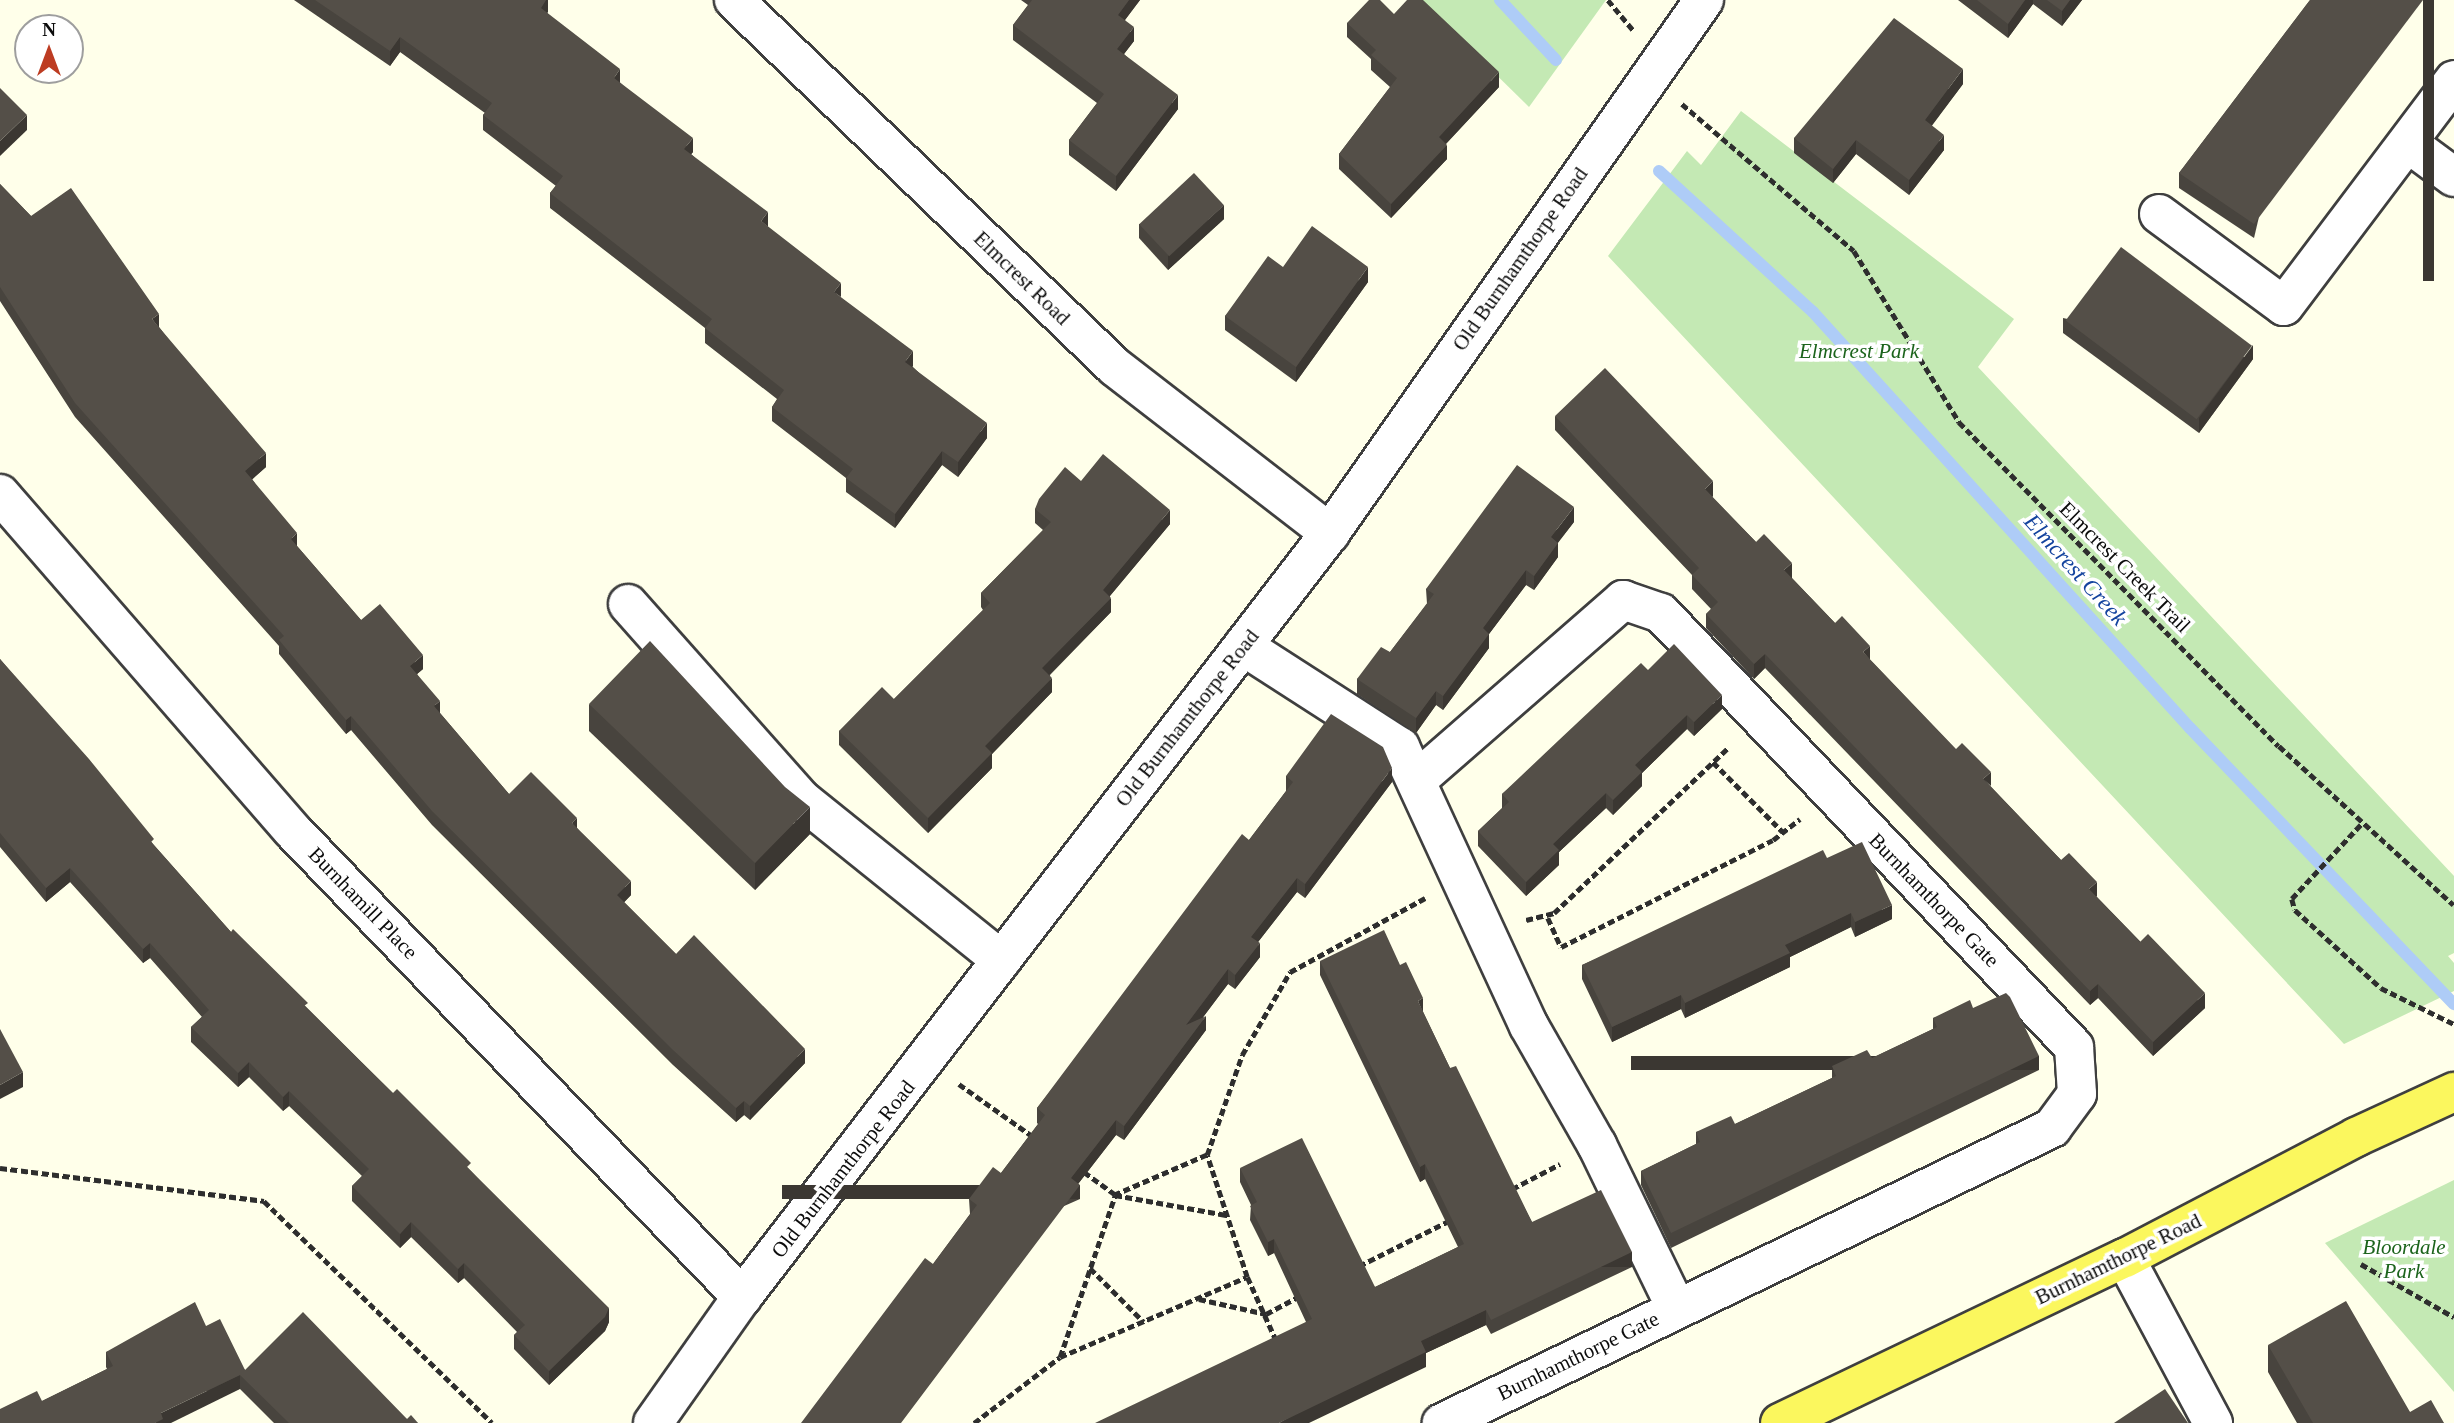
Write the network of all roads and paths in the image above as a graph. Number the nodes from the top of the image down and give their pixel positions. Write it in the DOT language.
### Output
graph roads {
  1 [pos="734,0"];
  2 [pos="1608,0"];
  3 [pos="1704,0"];
  4 [pos="1636,34"];
  5 [pos="2454,80"];
  6 [pos="1679,100"];
  7 [pos="2408,143"];
  8 [pos="2454,177"];
  9 [pos="2159,214"];
  10 [pos="0,494"];
  11 [pos="1330,533"];
  12 [pos="628,604"];
  13 [pos="1243,646"];
  14 [pos="1760,717"];
  15 [pos="1713,762"];
  16 [pos="1417,780"];
  17 [pos="1843,805"];
  18 [pos="2361,825"];
  19 [pos="1783,832"];
  20 [pos="1463,878"];
  21 [pos="2454,905"];
  22 [pos="1548,918"];
  23 [pos="1490,938"];
  24 [pos="1001,960"];
  25 [pos="2454,1024"];
  26 [pos="927,1061"];
  27 [pos="2454,1092"];
  28 [pos="1038,1140"];
  29 [pos="1597,1145"];
  30 [pos="1207,1155"];
  31 [pos="1071,1163"];
  32 [pos="0,1168"];
  33 [pos="1115,1195"];
  34 [pos="1499,1195"];
  35 [pos="1462,1214"];
  36 [pos="1226,1215"];
  37 [pos="2125,1258"];
  38 [pos="2361,1264"];
  39 [pos="1090,1268"];
  40 [pos="1352,1270"];
  41 [pos="1247,1277"];
  42 [pos="1303,1295"];
  43 [pos="742,1297"];
  44 [pos="1199,1299"];
  45 [pos="1676,1308"];
  46 [pos="1266,1314"];
  47 [pos="2454,1317"];
  48 [pos="1144,1322"];
  49 [pos="1278,1345"];
  50 [pos="1060,1357"];
  51 [pos="492,1423"];
  52 [pos="653,1423"];
  53 [pos="974,1423"];
  54 [pos="1442,1423"];
  55 [pos="1780,1423"];
  56 [pos="2213,1423"];
  1 -- 11 [label="street, Elmcrest Road"];
  2 -- 4 [label="path"];
  3 -- 11 [label="street, Old Burnhamthorpe Road"];
  5 -- 7 [label="street"];
  6 -- 18 [label="path, Elmcrest Creek Trail"];
  7 -- 8 [label="street"];
  7 -- 9 [label="street"];
  10 -- 43 [label="street, Burnhamill Place"];
  11 -- 13 [label="street, Old Burnhamthorpe Road"];
  12 -- 24 [label="street"];
  13 -- 16 [label="street, Burnhamthorpe Gate"];
  13 -- 24 [label="street, Old Burnhamthorpe Road"];
  14 -- 15 [label="path"];
  14 -- 16 [label="street, Burnhamthorpe Gate"];
  14 -- 17 [label="street, Burnhamthorpe Gate"];
  15 -- 19 [label="path"];
  15 -- 22 [label="path"];
  16 -- 20 [label="street, Burnhamthorpe Gate"];
  17 -- 19 [label="path"];
  17 -- 45 [label="street, Burnhamthorpe Gate"];
  18 -- 21 [label="path, Elmcrest Creek Trail"];
  18 -- 25 [label="path"];
  19 -- 22 [label="path"];
  20 -- 23 [label="street, Burnhamthorpe Gate"];
  20 -- 30 [label="path"];
  22 -- 23 [label="path"];
  23 -- 29 [label="street, Burnhamthorpe Gate"];
  24 -- 26 [label="street, Old Burnhamthorpe Road"];
  26 -- 28 [label="path"];
  26 -- 43 [label="street, Old Burnhamthorpe Road"];
  27 -- 37 [label="main road, Burnhamthorpe Road"];
  29 -- 34 [label="path"];
  29 -- 45 [label="street, Burnhamthorpe Gate"];
  30 -- 33 [label="path"];
  30 -- 36 [label="path"];
  31 -- 33 [label="path"];
  32 -- 51 [label="path"];
  33 -- 36 [label="path"];
  33 -- 39 [label="path"];
  35 -- 40 [label="path"];
  36 -- 41 [label="path"];
  37 -- 55 [label="main road, Burnhamthorpe Road"];
  37 -- 56 [label="street"];
  38 -- 47 [label="path"];
  39 -- 48 [label="path"];
  39 -- 50 [label="path"];
  41 -- 44 [label="path"];
  41 -- 46 [label="path"];
  42 -- 46 [label="path"];
  43 -- 52 [label="street, Old Burnhamthorpe Road"];
  44 -- 46 [label="path"];
  44 -- 48 [label="path"];
  45 -- 54 [label="street, Burnhamthorpe Gate"];
  46 -- 49 [label="path"];
  48 -- 50 [label="path"];
  50 -- 53 [label="path"];
}
